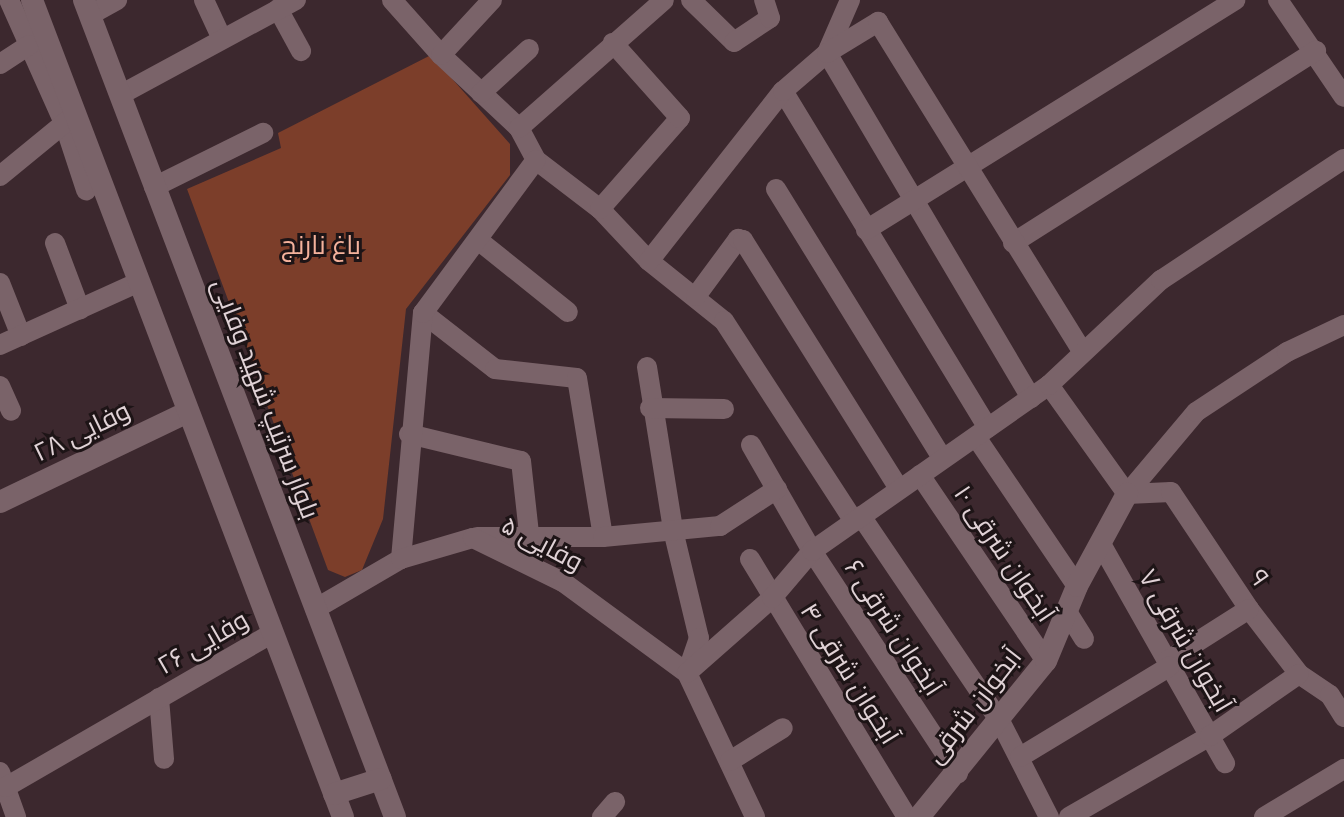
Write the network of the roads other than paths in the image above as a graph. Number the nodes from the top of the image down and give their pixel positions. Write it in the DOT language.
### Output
graph roads {
  1 [pos="9,0"];
  2 [pos="32,0"];
  3 [pos="117,0"];
  4 [pos="204,0"];
  5 [pos="392,0"];
  6 [pos="492,0"];
  7 [pos="691,0"];
  8 [pos="764,0"];
  9 [pos="850,0"];
  10 [pos="1235,0"];
  11 [pos="1278,0"];
  12 [pos="658,2"];
  13 [pos="287,5"];
  14 [pos="87,7"];
  15 [pos="222,39"];
  16 [pos="613,43"];
  17 [pos="29,45"];
  18 [pos="529,49"];
  19 [pos="301,51"];
  20 [pos="1316,51"];
  21 [pos="827,53"];
  22 [pos="441,55"];
  23 [pos="0,64"];
  24 [pos="783,91"];
  25 [pos="481,93"];
  26 [pos="120,95"];
  27 [pos="1344,97"];
  28 [pos="70,119"];
  29 [pos="519,128"];
  30 [pos="263,133"];
  31 [pos="1344,159"];
  32 [pos="536,160"];
  33 [pos="965,164"];
  34 [pos="0,176"];
  35 [pos="154,187"];
  36 [pos="776,189"];
  37 [pos="86,190"];
  38 [pos="913,199"];
  39 [pos="600,209"];
  40 [pos="866,230"];
  41 [pos="478,240"];
  42 [pos="55,243"];
  43 [pos="1013,243"];
  44 [pos="649,261"];
  45 [pos="139,282"];
  46 [pos="0,283"];
  47 [pos="696,296"];
  48 [pos="80,309"];
  49 [pos="568,312"];
  50 [pos="423,313"];
  51 [pos="1344,325"];
  52 [pos="21,336"];
  53 [pos="0,345"];
  54 [pos="1083,352"];
  55 [pos="647,367"];
  56 [pos="1049,385"];
  57 [pos="0,386"];
  58 [pos="1031,398"];
  59 [pos="650,408"];
  60 [pos="724,409"];
  61 [pos="11,411"];
  62 [pos="188,412"];
  63 [pos="982,432"];
  64 [pos="409,434"];
  65 [pos="751,445"];
  66 [pos="943,459"];
  67 [pos="920,475"];
  68 [pos="777,489"];
  69 [pos="899,489"];
  70 [pos="1127,494"];
  71 [pos="0,502"];
  72 [pos="858,518"];
  73 [pos="673,530"];
  74 [pos="529,534"];
  75 [pos="603,537"];
  76 [pos="473,538"];
  77 [pos="1101,544"];
  78 [pos="812,551"];
  79 [pos="401,559"];
  80 [pos="750,559"];
  81 [pos="1077,586"];
  82 [pos="772,598"];
  83 [pos="315,609"];
  84 [pos="1249,609"];
  85 [pos="1066,610"];
  86 [pos="273,633"];
  87 [pos="1084,639"];
  88 [pos="1046,661"];
  89 [pos="1169,664"];
  90 [pos="687,673"];
  91 [pos="1299,674"];
  92 [pos="159,698"];
  93 [pos="1344,717"];
  94 [pos="1000,721"];
  95 [pos="783,728"];
  96 [pos="1210,736"];
  97 [pos="1020,757"];
  98 [pos="164,759"];
  99 [pos="730,761"];
  100 [pos="1225,763"];
  101 [pos="1344,769"];
  102 [pos="958,773"];
  103 [pos="381,779"];
  104 [pos="2,782"];
  105 [pos="334,794"];
  106 [pos="16,817"];
  107 [pos="343,817"];
  108 [pos="395,817"];
  109 [pos="755,817"];
  110 [pos="907,817"];
  111 [pos="919,817"];
  112 [pos="1049,817"];
  113 [pos="1069,817"];
  114 [pos="1264,817"];
  1 -- 17 [label="street"];
  2 -- 28 [label="main road"];
  3 -- 14 [label="street"];
  4 -- 15 [label="street"];
  5 -- 22 [label="street"];
  6 -- 22 [label="street"];
  7 -- 8 [label="street"];
  9 -- 21 [label="street"];
  10 -- 33 [label="street"];
  11 -- 20 [label="street"];
  12 -- 16 [label="street"];
  13 -- 15 [label="street"];
  13 -- 19 [label="street"];
  14 -- 26 [label="main road, بلوار سرتیپ شهید وفایی"];
  15 -- 26 [label="street"];
  16 -- 29 [label="street"];
  16 -- 39 [label="street"];
  17 -- 23 [label="street"];
  17 -- 28 [label="street"];
  18 -- 25 [label="street"];
  20 -- 27 [label="street"];
  20 -- 43 [label="street"];
  21 -- 24 [label="street"];
  21 -- 33 [label="street"];
  21 -- 38 [label="street"];
  22 -- 25 [label="street"];
  24 -- 40 [label="street"];
  24 -- 44 [label="street"];
  25 -- 29 [label="street"];
  26 -- 35 [label="main road, بلوار سرتیپ شهید وفایی"];
  28 -- 34 [label="street"];
  28 -- 37 [label="street"];
  28 -- 45 [label="main road"];
  29 -- 32 [label="street"];
  30 -- 35 [label="street"];
  31 -- 54 [label="street"];
  32 -- 39 [label="street"];
  32 -- 41 [label="street"];
  33 -- 38 [label="street"];
  33 -- 43 [label="street"];
  35 -- 83 [label="main road, بلوار سرتیپ شهید وفایی"];
  36 -- 66 [label="street"];
  38 -- 40 [label="street"];
  38 -- 58 [label="street"];
  39 -- 44 [label="street"];
  40 -- 63 [label="street"];
  41 -- 49 [label="street"];
  41 -- 50 [label="street"];
  42 -- 48 [label="street"];
  43 -- 54 [label="street"];
  44 -- 47 [label="street"];
  45 -- 48 [label="street"];
  45 -- 62 [label="main road"];
  46 -- 52 [label="street"];
  47 -- 69 [label="street"];
  47 -- 72 [label="street"];
  48 -- 52 [label="street"];
  50 -- 64 [label="street"];
  50 -- 75 [label="street"];
  51 -- 70 [label="street"];
  52 -- 53 [label="street"];
  54 -- 56 [label="street"];
  55 -- 59 [label="street"];
  56 -- 58 [label="street"];
  56 -- 70 [label="street"];
  57 -- 61 [label="street"];
  58 -- 63 [label="street"];
  59 -- 60 [label="street"];
  59 -- 73 [label="street"];
  62 -- 71 [label="main road, وفایی ۲۸"];
  62 -- 86 [label="main road"];
  63 -- 66 [label="street"];
  63 -- 81 [label="street"];
  64 -- 74 [label="street"];
  64 -- 79 [label="street"];
  65 -- 68 [label="street, آبخوان شرقی ۶"];
  66 -- 67 [label="street"];
  67 -- 69 [label="street"];
  67 -- 88 [label="street, آبخوان شرقی ۱۰"];
  68 -- 73 [label="street"];
  68 -- 78 [label="street, آبخوان شرقی ۶"];
  69 -- 72 [label="street"];
  70 -- 77 [label="main road, آبخوان شرقی"];
  70 -- 84 [label="street, ۹"];
  72 -- 78 [label="street"];
  72 -- 94 [label="street"];
  73 -- 75 [label="street"];
  73 -- 90 [label="street"];
  74 -- 75 [label="street"];
  74 -- 76 [label="street"];
  76 -- 79 [label="street, وفایی ۵"];
  76 -- 90 [label="street, وفایی ۵"];
  77 -- 81 [label="main road, آبخوان شرقی"];
  77 -- 89 [label="street, آبخوان شرقی ۷"];
  78 -- 82 [label="street"];
  78 -- 102 [label="street, آبخوان شرقی ۶"];
  79 -- 83 [label="street, وفایی ۵"];
  80 -- 82 [label="street, آبخوان شرقی ۴"];
  81 -- 85 [label="main road, آبخوان شرقی"];
  82 -- 90 [label="street"];
  82 -- 110 [label="street, آبخوان شرقی ۴"];
  83 -- 103 [label="main road, بلوار سرتیپ شهید وفایی"];
  84 -- 89 [label="street"];
  84 -- 91 [label="street, ۹"];
  85 -- 87 [label="street"];
  85 -- 88 [label="main road, آبخوان شرقی"];
  86 -- 92 [label="street, وفایی ۲۶"];
  86 -- 105 [label="main road"];
  88 -- 94 [label="main road, آبخوان شرقی"];
  89 -- 96 [label="street, آبخوان شرقی ۷"];
  89 -- 97 [label="street"];
  90 -- 99 [label="street"];
  91 -- 93 [label="street, ۹"];
  91 -- 96 [label="street"];
  92 -- 98 [label="street"];
  92 -- 104 [label="street, وفایی ۲۶"];
  94 -- 97 [label="street"];
  94 -- 102 [label="main road, آبخوان شرقی"];
  95 -- 99 [label="street"];
  96 -- 100 [label="street, آبخوان شرقی ۷"];
  96 -- 113 [label="street"];
  97 -- 112 [label="street"];
  99 -- 109 [label="street"];
  101 -- 114 [label="street"];
  102 -- 111 [label="main road, آبخوان شرقی"];
  103 -- 105 [label="main road"];
  103 -- 108 [label="main road, بلوار سرتیپ شهید وفایی"];
  104 -- 106 [label="street"];
  105 -- 107 [label="main road"];
}
